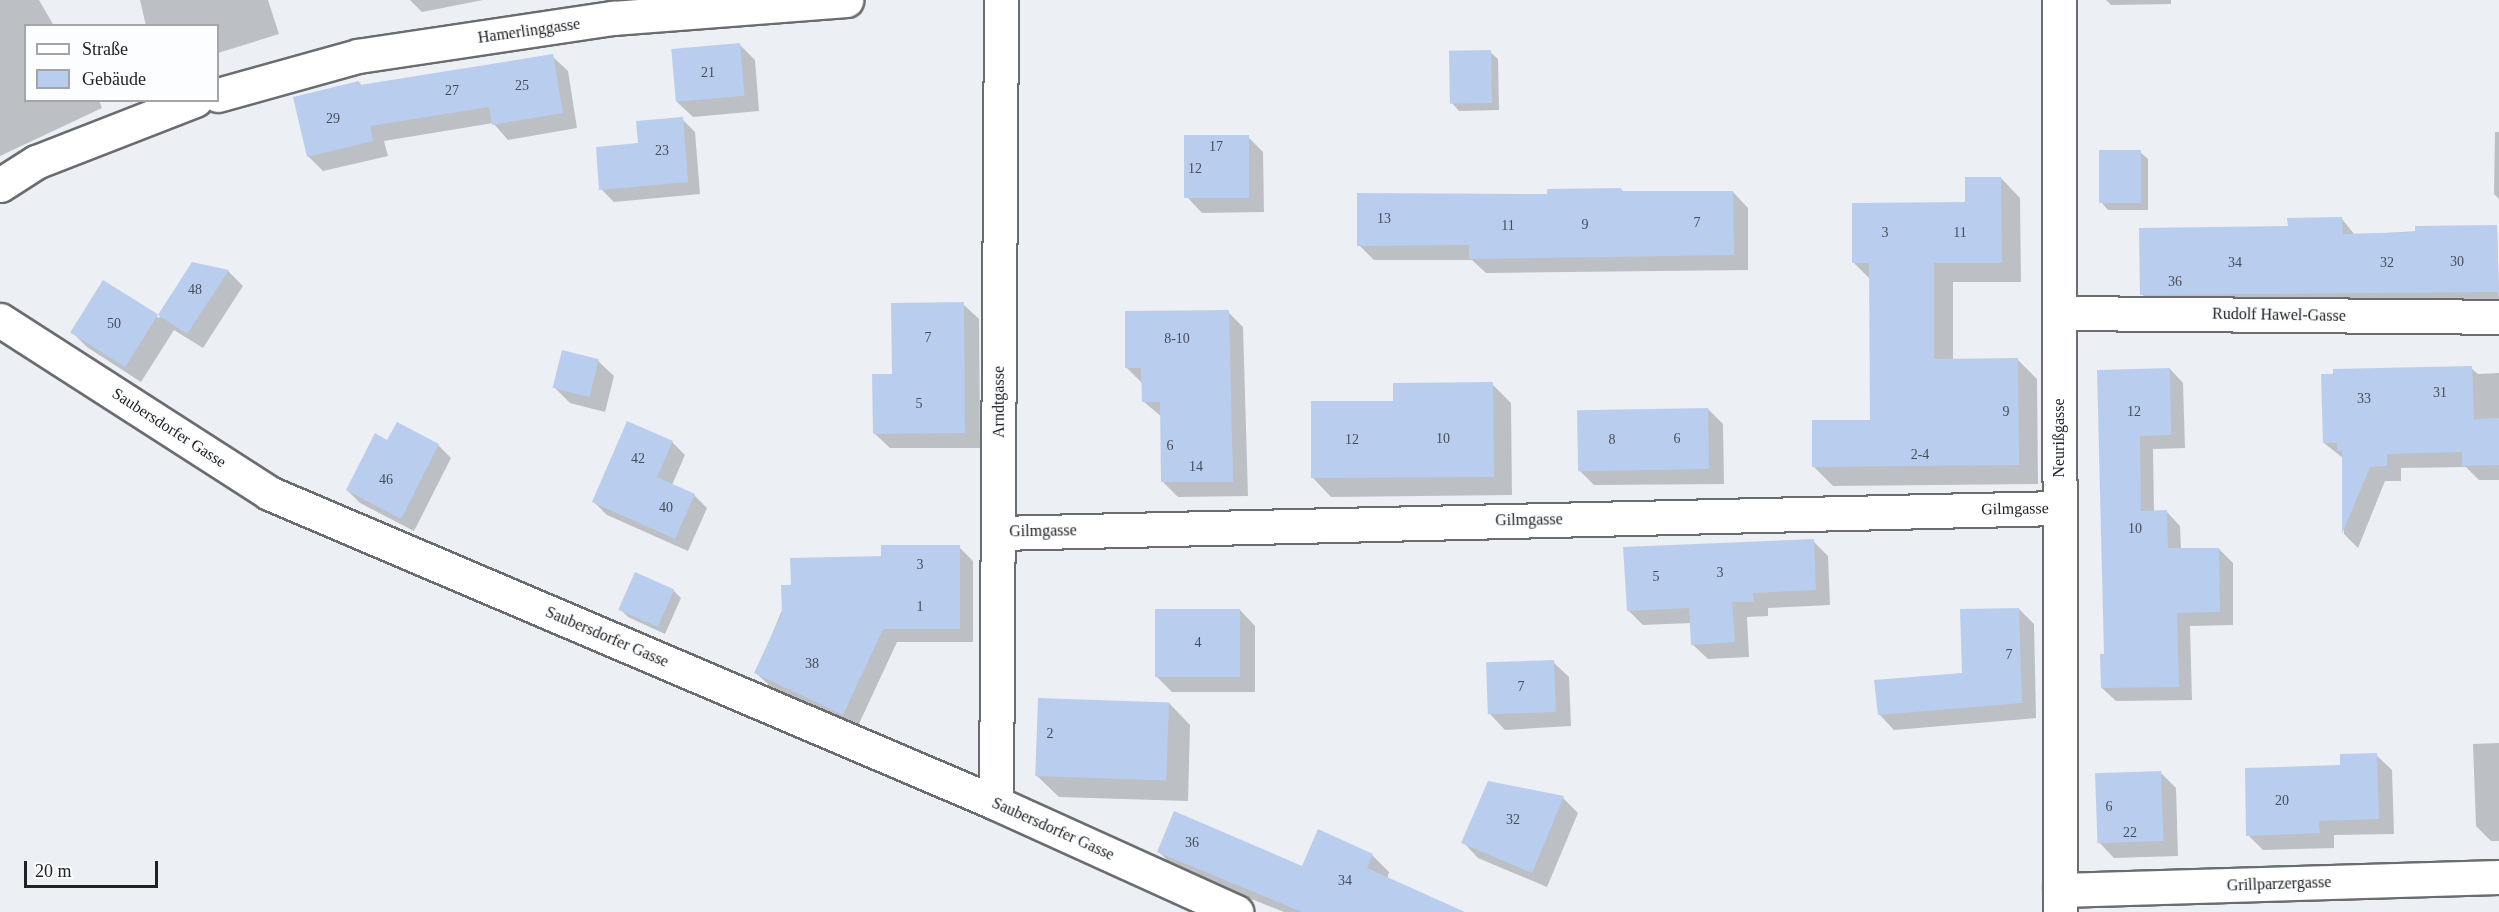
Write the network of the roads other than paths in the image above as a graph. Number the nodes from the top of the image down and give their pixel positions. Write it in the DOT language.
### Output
graph roads {
  1 [pos="846,0"];
  2 [pos="1001,0"];
  3 [pos="2059,0"];
  4 [pos="219,94"];
  5 [pos="190,102"];
  6 [pos="0,185"];
  7 [pos="2059,313"];
  8 [pos="2499,317"];
  9 [pos="0,320"];
  10 [pos="2060,508"];
  11 [pos="998,532"];
  12 [pos="996,803"];
  13 [pos="2499,877"];
  14 [pos="2060,901"];
  15 [pos="1236,912"];
  1 -- 4 [label="street, Hamerlinggasse"];
  2 -- 11 [label="street, Arndtgasse"];
  3 -- 7 [label="street, Neurißgasse"];
  5 -- 6 [label="street"];
  7 -- 8 [label="street, Rudolf Hawel-Gasse"];
  7 -- 10 [label="street, Neurißgasse"];
  9 -- 12 [label="street, Saubersdorfer Gasse"];
  10 -- 11 [label="street, Gilmgasse"];
  10 -- 14 [label="street, Neurißgasse"];
  11 -- 12 [label="street, Arndtgasse"];
  12 -- 15 [label="street, Saubersdorfer Gasse"];
  13 -- 14 [label="street, Grillparzergasse"];
}
